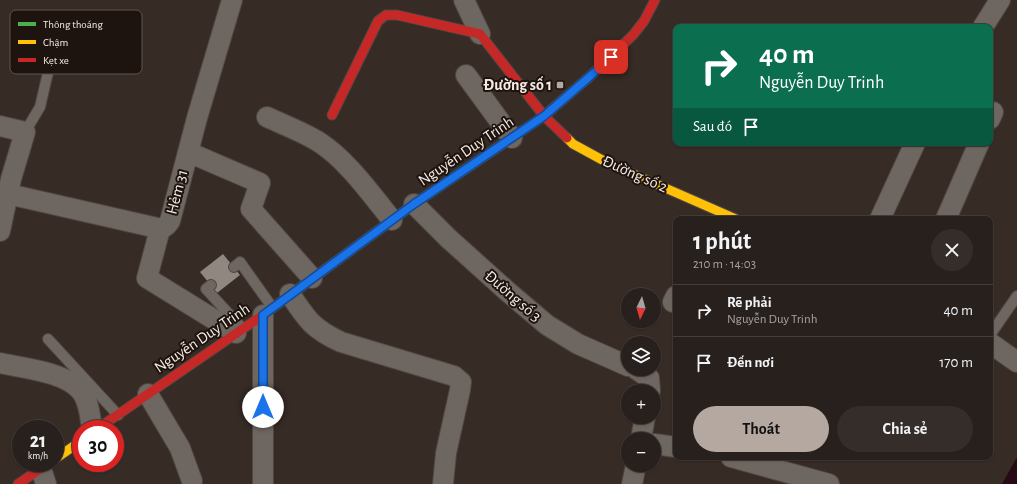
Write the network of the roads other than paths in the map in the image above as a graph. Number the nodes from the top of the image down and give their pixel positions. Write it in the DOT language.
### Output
graph roads {
  1 [pos="232,0"];
  2 [pos="464,0"];
  3 [pos="655,0"];
  4 [pos="1000,0"];
  5 [pos="984,24"];
  6 [pos="480,34"];
  7 [pos="48,74"];
  8 [pos="466,76"];
  9 [pos="332,115"];
  10 [pos="544,116"];
  11 [pos="267,117"];
  12 [pos="0,126"];
  13 [pos="25,132"];
  14 [pos="512,138"];
  15 [pos="914,146"];
  16 [pos="978,146"];
  17 [pos="188,152"];
  18 [pos="8,194"];
  19 [pos="414,204"];
  20 [pos="722,216"];
  21 [pos="881,216"];
  22 [pos="947,216"];
  23 [pos="392,220"];
  24 [pos="160,229"];
  25 [pos="0,231"];
  26 [pos="234,267"];
  27 [pos="312,278"];
  28 [pos="211,286"];
  29 [pos="290,294"];
  30 [pos="1017,296"];
  31 [pos="268,311"];
  32 [pos="239,331"];
  33 [pos="993,331"];
  34 [pos="48,338"];
  35 [pos="993,345"];
  36 [pos="1017,362"];
  37 [pos="0,363"];
  38 [pos="621,363"];
  39 [pos="148,394"];
  40 [pos="118,415"];
  41 [pos="90,420"];
  42 [pos="111,420"];
  43 [pos="661,445"];
  44 [pos="673,447"];
  45 [pos="72,449"];
  46 [pos="64,455"];
  47 [pos="742,460"];
  48 [pos="42,472"];
  49 [pos="635,472"];
  50 [pos="192,481"];
  51 [pos="18,484"];
  52 [pos="263,484"];
  53 [pos="443,484"];
  54 [pos="632,484"];
  55 [pos="828,484"];
  1 -- 17 [label="street, Hẻm 31"];
  2 -- 6 [label="street"];
  3 -- 10 [label="main road, Nguyễn Duy Trinh"];
  4 -- 5 [label="street"];
  6 -- 9 [label="main road"];
  6 -- 10 [label="main road, Đường số 2"];
  7 -- 13 [label="lane"];
  8 -- 14 [label="street"];
  10 -- 14 [label="main road, Nguyễn Duy Trinh"];
  10 -- 20 [label="main road, Đường số 2"];
  11 -- 23 [label="street"];
  12 -- 13 [label="street"];
  13 -- 18 [label="street"];
  14 -- 19 [label="main road, Nguyễn Duy Trinh"];
  15 -- 21 [label="street"];
  16 -- 22 [label="street"];
  17 -- 24 [label="street, Hẻm 31"];
  17 -- 27 [label="street"];
  18 -- 24 [label="street, Hẻm 31"];
  18 -- 25 [label="street"];
  19 -- 23 [label="main road, Nguyễn Duy Trinh"];
  19 -- 38 [label="street, Đường số 3"];
  23 -- 27 [label="main road, Nguyễn Duy Trinh"];
  24 -- 32 [label="street"];
  26 -- 31 [label="lane"];
  27 -- 29 [label="main road, Nguyễn Duy Trinh"];
  28 -- 32 [label="lane"];
  29 -- 31 [label="main road, Nguyễn Duy Trinh"];
  29 -- 53 [label="street"];
  30 -- 33 [label="lane"];
  31 -- 32 [label="main road, Nguyễn Duy Trinh"];
  31 -- 52 [label="street"];
  32 -- 39 [label="main road, Nguyễn Duy Trinh"];
  34 -- 40 [label="lane"];
  35 -- 36 [label="street"];
  37 -- 41 [label="street"];
  39 -- 40 [label="main road, Nguyễn Duy Trinh"];
  39 -- 50 [label="street"];
  40 -- 42 [label="main road, Nguyễn Duy Trinh"];
  43 -- 44 [label="street"];
  45 -- 46 [label="main road"];
  47 -- 55 [label="street"];
  48 -- 51 [label="main road"];
  49 -- 54 [label="street"];
}
